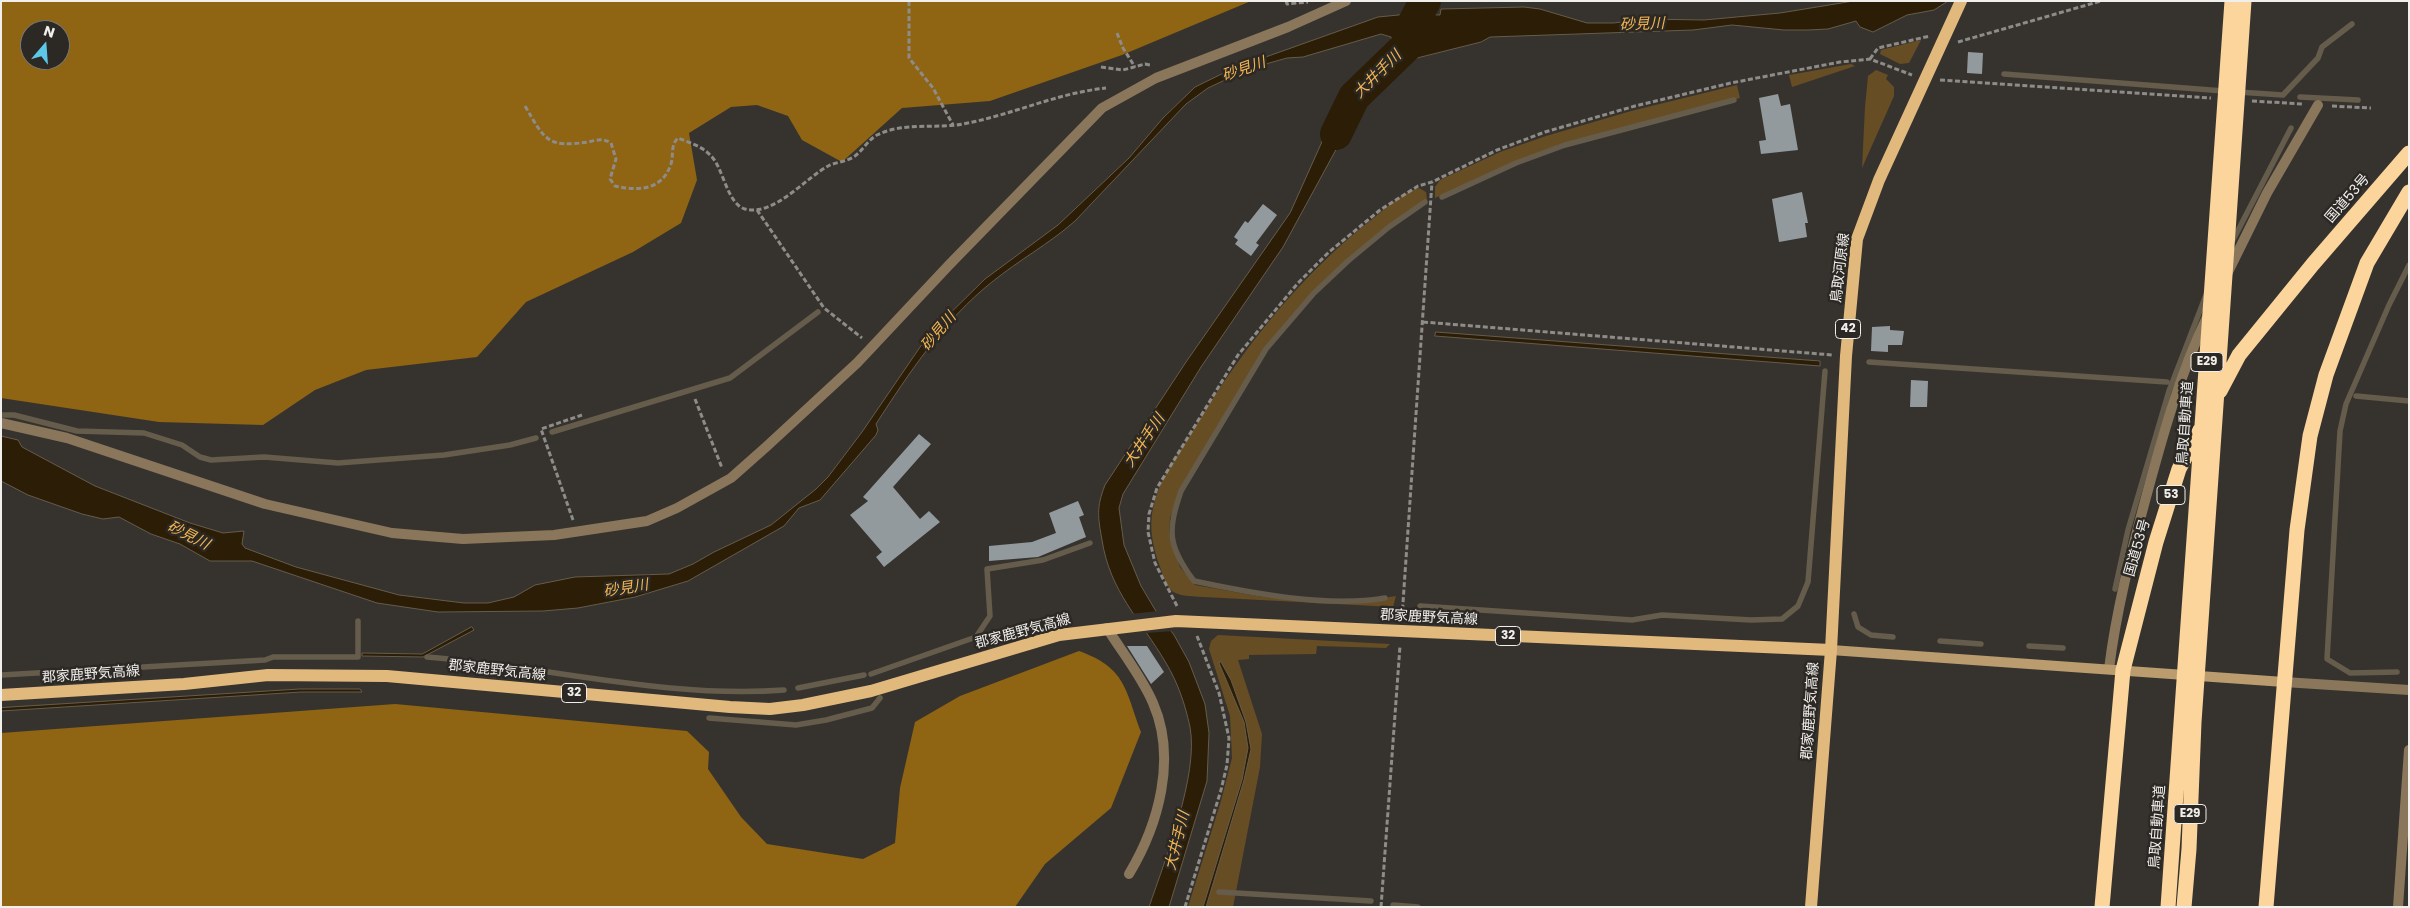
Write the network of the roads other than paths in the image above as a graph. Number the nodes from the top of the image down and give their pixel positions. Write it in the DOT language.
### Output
graph roads {
  1 [pos="1346,1"];
  2 [pos="1960,1"];
  3 [pos="2232,1"];
  4 [pos="2244,1"];
  5 [pos="2318,105"];
  6 [pos="2409,153"];
  7 [pos="2409,192"];
  8 [pos="1,423"];
  9 [pos="1107,628"];
  10 [pos="1831,650"];
  11 [pos="2116,669"];
  12 [pos="2284,682"];
  13 [pos="2409,690"];
  14 [pos="1,696"];
  15 [pos="2188,722"];
  16 [pos="2409,750"];
  17 [pos="2189,849"];
  18 [pos="1130,874"];
  19 [pos="1811,907"];
  20 [pos="2102,907"];
  21 [pos="2168,907"];
  22 [pos="2184,907"];
  23 [pos="2189,907"];
  24 [pos="2266,907"];
  25 [pos="2398,907"];
  1 -- 8 [label="street"];
  2 -- 10 [label="main road, 鳥取河原線 / 42"];
  3 -- 15 [label="highway, 鳥取自動車道 / E29"];
  4 -- 15 [label="highway, 鳥取自動車道 / E29"];
  5 -- 11 [label="street"];
  6 -- 11 [label="highway, 国道53号 / 53"];
  7 -- 12 [label="highway"];
  9 -- 10 [label="main road, 郡家鹿野気高線 / 32"];
  9 -- 14 [label="main road, 郡家鹿野気高線 / 32"];
  9 -- 18 [label="street"];
  10 -- 11 [label="street"];
  10 -- 19 [label="main road, 郡家鹿野気高線"];
  11 -- 12 [label="street"];
  11 -- 20 [label="highway, 国道53号 / 53"];
  12 -- 13 [label="street"];
  12 -- 24 [label="highway"];
  15 -- 17 [label="highway, 鳥取自動車道 / E29"];
  15 -- 21 [label="highway, 鳥取自動車道 / E29"];
  16 -- 25 [label="street"];
  17 -- 22 [label="highway, 鳥取自動車道 / E29"];
  17 -- 23 [label="highway"];
}
